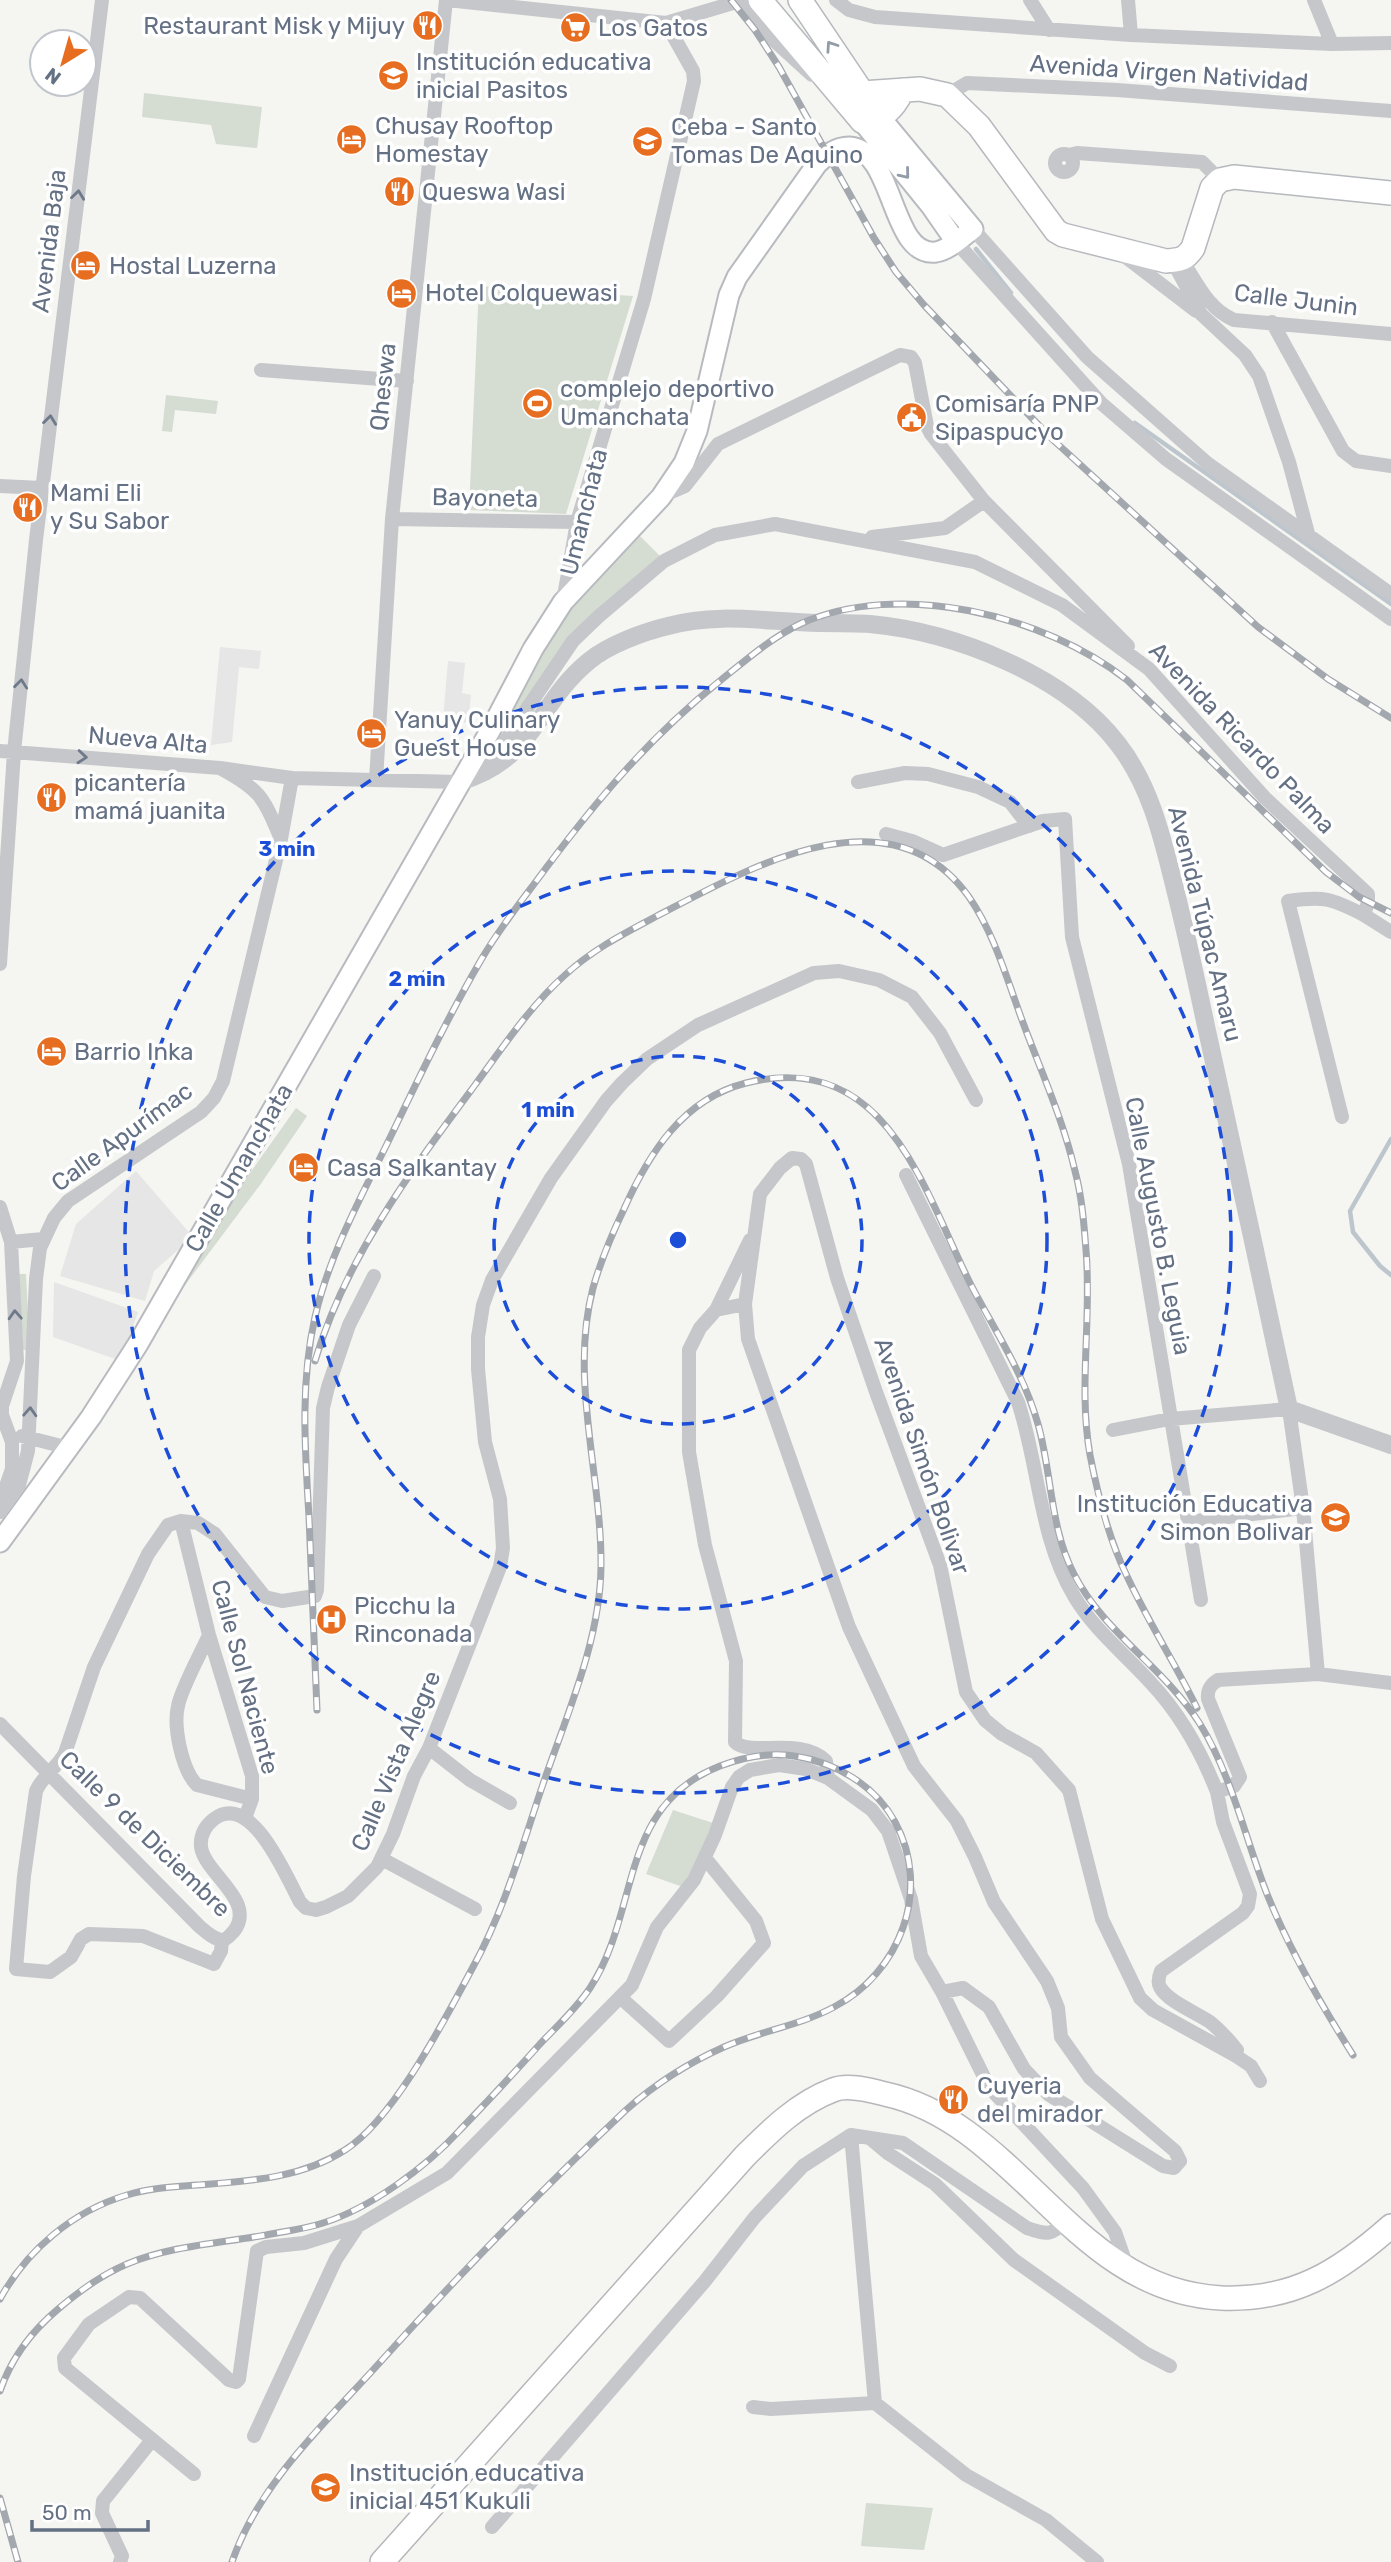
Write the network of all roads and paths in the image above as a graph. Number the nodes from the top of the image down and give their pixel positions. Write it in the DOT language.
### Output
graph roads {
  1 [pos="102,0"];
  2 [pos="447,0"];
  3 [pos="800,0"];
  4 [pos="836,0"];
  5 [pos="1030,0"];
  6 [pos="1128,0"];
  7 [pos="1314,0"];
  8 [pos="746,1"];
  9 [pos="666,23"];
  10 [pos="1049,30"];
  11 [pos="1131,35"];
  12 [pos="1391,43"];
  13 [pos="1332,44"];
  14 [pos="947,95"];
  15 [pos="863,109"];
  16 [pos="1391,111"];
  17 [pos="1069,155"];
  18 [pos="1220,180"];
  19 [pos="1391,193"];
  20 [pos="973,229"];
  21 [pos="956,242"];
  22 [pos="1113,248"];
  23 [pos="1177,260"];
  24 [pos="1200,314"];
  25 [pos="1272,322"];
  26 [pos="1391,334"];
  27 [pos="261,370"];
  28 [pos="407,381"];
  29 [pos="1391,466"];
  30 [pos="0,486"];
  31 [pos="42,488"];
  32 [pos="661,497"];
  33 [pos="984,500"];
  34 [pos="392,519"];
  35 [pos="577,523"];
  36 [pos="1309,537"];
  37 [pos="857,539"];
  38 [pos="1391,594"];
  39 [pos="563,602"];
  40 [pos="1391,620"];
  41 [pos="1149,669"];
  42 [pos="7,751"];
  43 [pos="220,768"];
  44 [pos="482,775"];
  45 [pos="292,778"];
  46 [pos="376,780"];
  47 [pos="459,782"];
  48 [pos="858,782"];
  49 [pos="1029,826"];
  50 [pos="887,834"];
  51 [pos="281,839"];
  52 [pos="1364,915"];
  53 [pos="1391,932"];
  54 [pos="0,964"];
  55 [pos="976,1100"];
  56 [pos="1342,1117"];
  57 [pos="906,1175"];
  58 [pos="0,1207"];
  59 [pos="755,1230"];
  60 [pos="43,1238"];
  61 [pos="11,1242"];
  62 [pos="374,1276"];
  63 [pos="745,1304"];
  64 [pos="716,1310"];
  65 [pos="6,1381"];
  66 [pos="31,1386"];
  67 [pos="1289,1409"];
  68 [pos="1170,1419"];
  69 [pos="4,1426"];
  70 [pos="1113,1430"];
  71 [pos="28,1438"];
  72 [pos="1391,1445"];
  73 [pos="69,1448"];
  74 [pos="0,1504"];
  75 [pos="1303,1508"];
  76 [pos="0,1512"];
  77 [pos="181,1521"];
  78 [pos="1187,1522"];
  79 [pos="0,1542"];
  80 [pos="1201,1600"];
  81 [pos="209,1635"];
  82 [pos="1318,1674"];
  83 [pos="1391,1684"];
  84 [pos="0,1724"];
  85 [pos="429,1748"];
  86 [pos="49,1772"];
  87 [pos="828,1778"];
  88 [pos="1217,1792"];
  89 [pos="252,1799"];
  90 [pos="510,1803"];
  91 [pos="245,1818"];
  92 [pos="705,1858"];
  93 [pos="382,1859"];
  94 [pos="475,1909"];
  95 [pos="222,1940"];
  96 [pos="942,1992"];
  97 [pos="621,1998"];
  98 [pos="1236,2056"];
  99 [pos="1260,2081"];
  100 [pos="851,2135"];
  101 [pos="870,2138"];
  102 [pos="1065,2221"];
  103 [pos="358,2226"];
  104 [pos="1391,2226"];
  105 [pos="1128,2271"];
  106 [pos="1170,2367"];
  107 [pos="875,2403"];
  108 [pos="753,2407"];
  109 [pos="254,2435"];
  110 [pos="152,2440"];
  111 [pos="194,2474"];
  112 [pos="492,2526"];
  113 [pos="120,2562"];
  114 [pos="382,2562"];
  115 [pos="1097,2562"];
  31 -- 1 [label="street, Avenida Baja, one-way"];
  2 -- 9 [label="street"];
  2 -- 28 [label="street, Qheswa"];
  15 -- 3 [label="main road, one-way"];
  4 -- 10 [label="street"];
  5 -- 10 [label="street"];
  6 -- 11 [label="street"];
  7 -- 13 [label="street"];
  8 -- 9 [label="street"];
  8 -- 15 [label="main road"];
  9 -- 35 [label="street, Umanchata"];
  10 -- 11 [label="street"];
  11 -- 13 [label="street"];
  12 -- 13 [label="street"];
  14 -- 15 [label="main road"];
  14 -- 16 [label="street, Avenida Virgen Natividad"];
  14 -- 22 [label="main road"];
  15 -- 20 [label="main road"];
  15 -- 21 [label="main road, one-way"];
  17 -- 18 [label="street"];
  18 -- 19 [label="main road"];
  18 -- 23 [label="main road"];
  20 -- 21 [label="main road"];
  20 -- 36 [label="street"];
  21 -- 32 [label="main road"];
  21 -- 40 [label="street"];
  22 -- 23 [label="main road"];
  22 -- 24 [label="street"];
  23 -- 24 [label="street"];
  23 -- 25 [label="street, Calle Junin"];
  24 -- 36 [label="street"];
  25 -- 26 [label="street, Calle Junin"];
  25 -- 29 [label="street"];
  27 -- 28 [label="street"];
  28 -- 34 [label="street, Qheswa"];
  30 -- 31 [label="street"];
  42 -- 31 [label="street, Avenida Baja, one-way"];
  32 -- 33 [label="street"];
  32 -- 39 [label="main road"];
  33 -- 37 [label="street"];
  33 -- 41 [label="street"];
  34 -- 35 [label="street, Bayoneta"];
  34 -- 46 [label="street, Qheswa"];
  35 -- 39 [label="street, Umanchata"];
  36 -- 38 [label="street"];
  37 -- 41 [label="street, Avenida Ricardo Palma"];
  37 -- 44 [label="street, Avenida Ricardo Palma"];
  39 -- 47 [label="main road, Umanchata"];
  41 -- 52 [label="street, Avenida Ricardo Palma"];
  42 -- 43 [label="street, Nueva Alta, one-way"];
  42 -- 54 [label="street, Avenida Baja"];
  43 -- 45 [label="street, Nueva Alta"];
  43 -- 51 [label="street"];
  44 -- 47 [label="street, Avenida Túpac Amaru"];
  44 -- 67 [label="street, Avenida Túpac Amaru"];
  45 -- 46 [label="street, Nueva Alta"];
  45 -- 51 [label="street, Calle Apurímac"];
  46 -- 47 [label="street, Nueva Alta"];
  47 -- 73 [label="main road, Calle Umanchata"];
  48 -- 49 [label="street"];
  49 -- 50 [label="street"];
  49 -- 68 [label="street, Calle Augusto B. Leguia"];
  51 -- 60 [label="street, Calle Apurímac"];
  52 -- 53 [label="street"];
  52 -- 56 [label="street"];
  55 -- 85 [label="street, Calle Vista Alegre"];
  57 -- 88 [label="street"];
  58 -- 61 [label="street"];
  59 -- 63 [label="street"];
  59 -- 64 [label="street"];
  59 -- 98 [label="street, Avenida Simón Bolivar"];
  60 -- 61 [label="street"];
  60 -- 66 [label="street, Calle Apurímac"];
  65 -- 61 [label="street, one-way"];
  62 -- 77 [label="street"];
  63 -- 64 [label="street"];
  63 -- 96 [label="street"];
  64 -- 87 [label="street"];
  65 -- 66 [label="street"];
  65 -- 69 [label="street"];
  71 -- 66 [label="street, Calle Apurímac, one-way"];
  67 -- 68 [label="street"];
  67 -- 72 [label="street"];
  67 -- 75 [label="street, Avenida Túpac Amaru"];
  68 -- 70 [label="street"];
  68 -- 78 [label="street, Calle Augusto B. Leguia"];
  69 -- 71 [label="street"];
  69 -- 74 [label="street"];
  71 -- 73 [label="street"];
  71 -- 76 [label="street, Calle Apurímac"];
  73 -- 79 [label="main road, Calle Umanchata"];
  75 -- 78 [label="street"];
  75 -- 82 [label="street, Avenida Túpac Amaru"];
  77 -- 81 [label="street, Calle Sol Naciente"];
  77 -- 86 [label="street"];
  78 -- 80 [label="street, Calle Augusto B. Leguia"];
  81 -- 89 [label="street, Calle Sol Naciente"];
  81 -- 89 [label="street"];
  82 -- 83 [label="street"];
  82 -- 88 [label="street"];
  84 -- 86 [label="street, Calle 9 de Diciembre"];
  85 -- 90 [label="street"];
  85 -- 93 [label="street, Calle Vista Alegre"];
  86 -- 95 [label="street, Calle 9 de Diciembre"];
  86 -- 95 [label="street"];
  87 -- 92 [label="street"];
  87 -- 96 [label="street"];
  88 -- 98 [label="street"];
  89 -- 91 [label="street, Calle Sol Naciente"];
  91 -- 93 [label="street, Calle Vista Alegre"];
  91 -- 95 [label="street, Calle 9 de Diciembre"];
  92 -- 97 [label="street"];
  92 -- 97 [label="street"];
  93 -- 94 [label="street"];
  96 -- 105 [label="street"];
  97 -- 103 [label="street"];
  98 -- 99 [label="street, Avenida Simón Bolivar"];
  100 -- 101 [label="street"];
  100 -- 107 [label="street"];
  100 -- 112 [label="street"];
  101 -- 102 [label="street"];
  101 -- 106 [label="street"];
  102 -- 105 [label="main road"];
  102 -- 114 [label="main road"];
  103 -- 109 [label="street"];
  103 -- 110 [label="street"];
  104 -- 105 [label="main road"];
  107 -- 108 [label="street"];
  107 -- 115 [label="street"];
  110 -- 111 [label="street"];
  110 -- 113 [label="street"];
}
